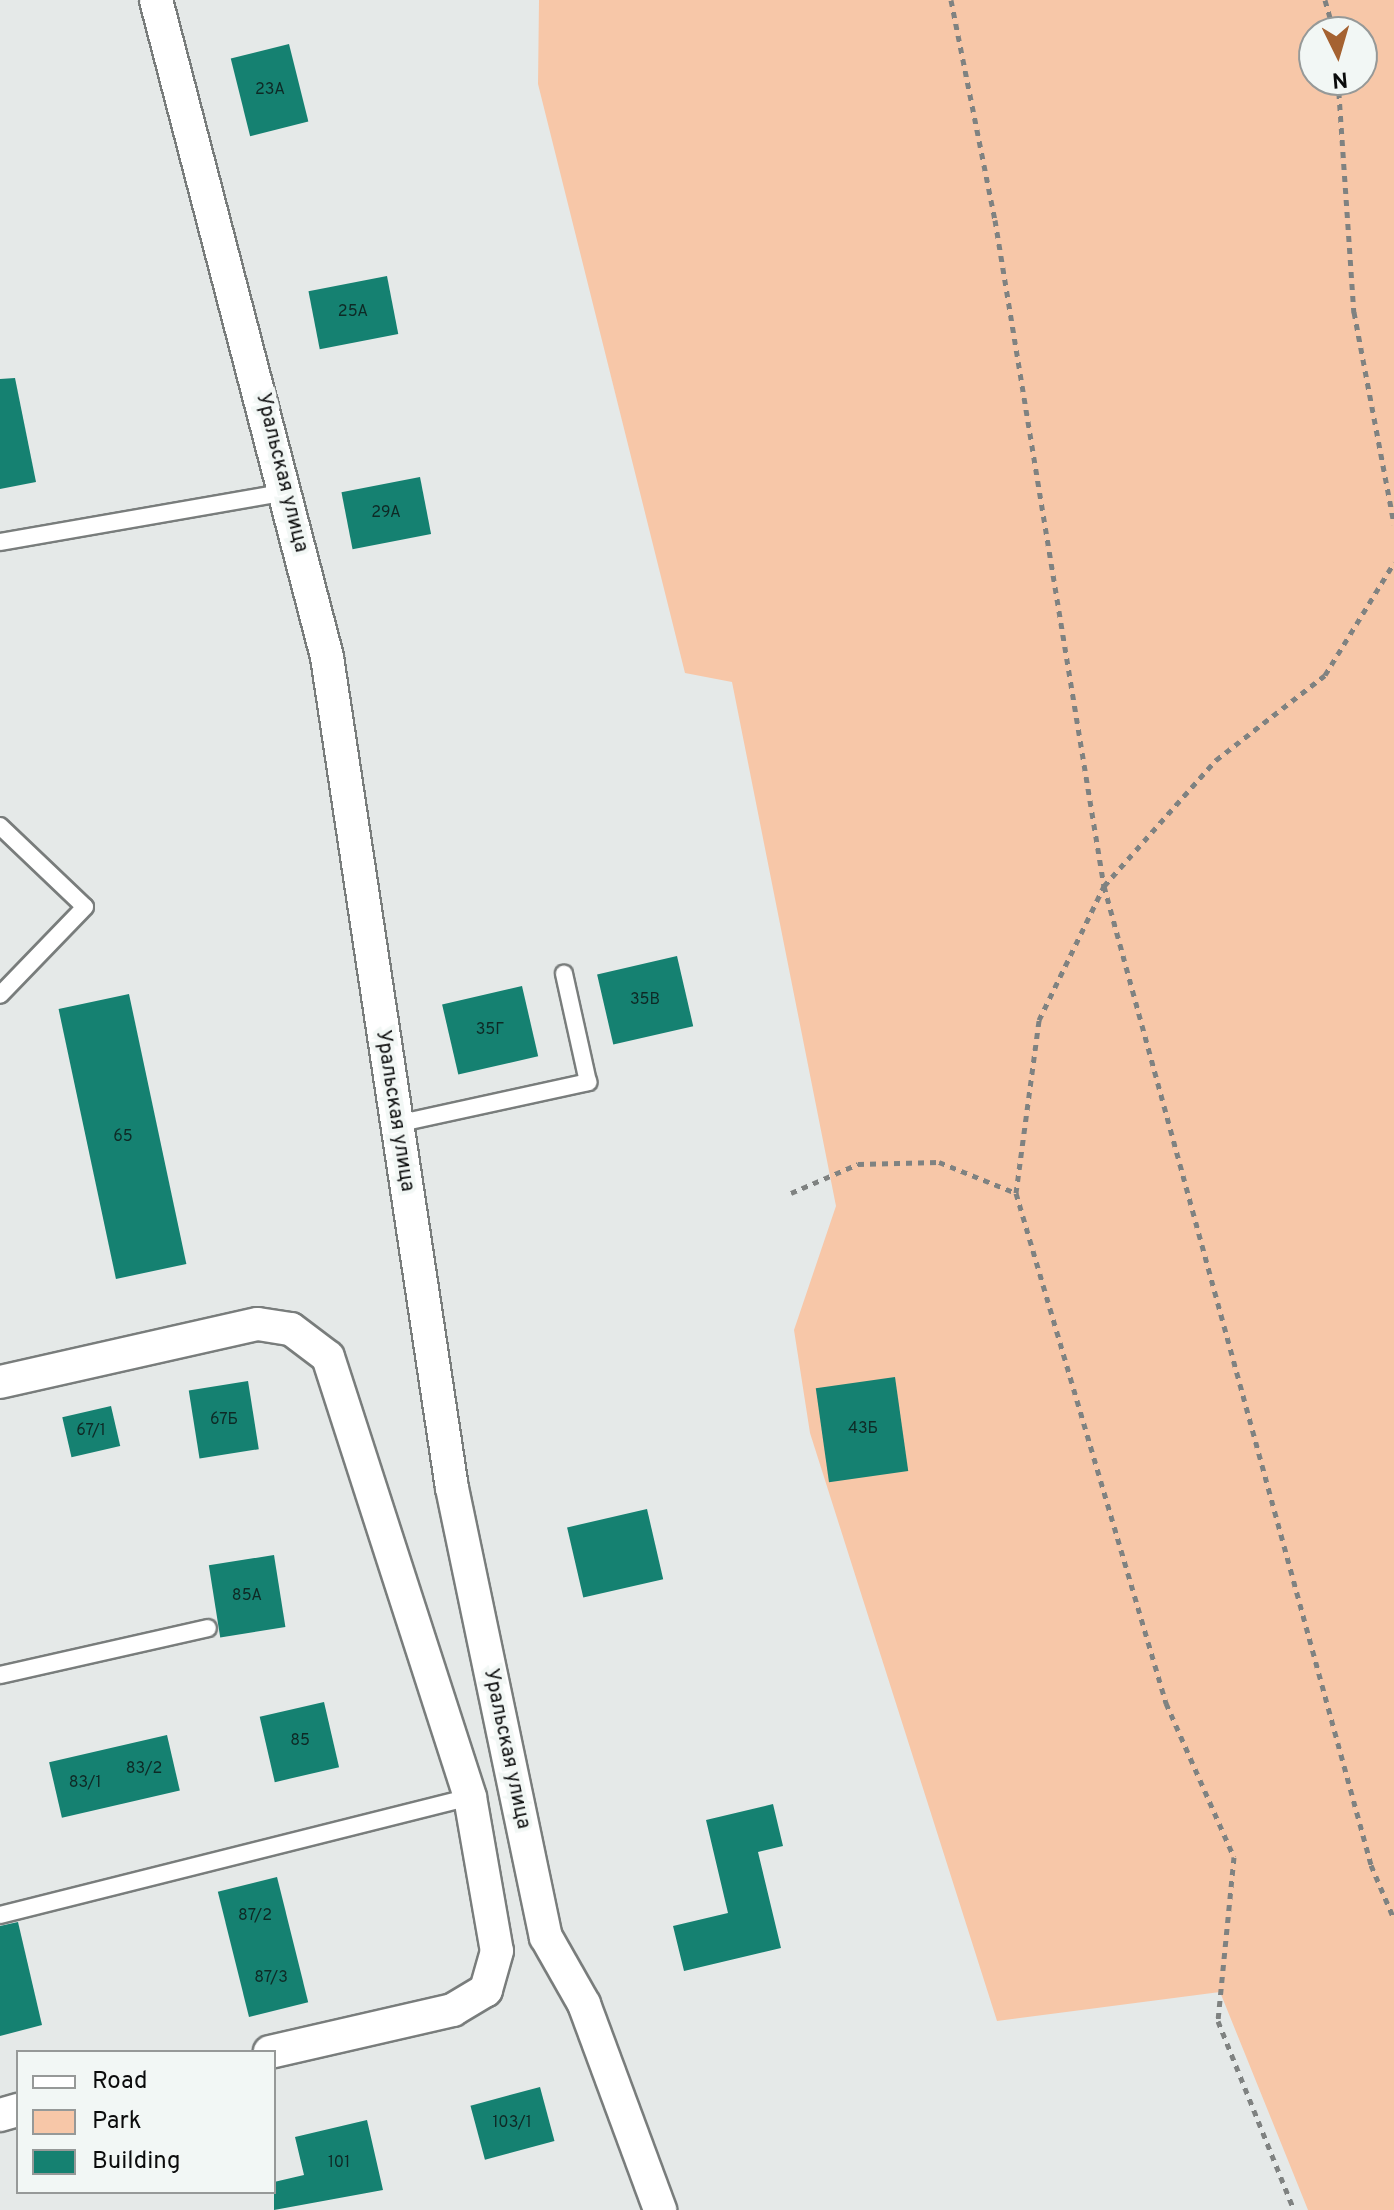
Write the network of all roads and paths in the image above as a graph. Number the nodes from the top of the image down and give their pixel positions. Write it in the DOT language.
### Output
graph roads {
  1 [pos="156,0"];
  2 [pos="951,0"];
  3 [pos="1339,96"];
  4 [pos="286,492"];
  5 [pos="1394,524"];
  6 [pos="0,542"];
  7 [pos="1394,563"];
  8 [pos="0,826"];
  9 [pos="1104,886"];
  10 [pos="564,974"];
  11 [pos="0,995"];
  12 [pos="396,1124"];
  13 [pos="791,1193"];
  14 [pos="1016,1193"];
  15 [pos="0,1382"];
  16 [pos="208,1628"];
  17 [pos="0,1675"];
  18 [pos="470,1797"];
  19 [pos="0,1915"];
  20 [pos="1394,1919"];
  21 [pos="546,1937"];
  22 [pos="497,1951"];
  23 [pos="276,2051"];
  24 [pos="660,2210"];
  25 [pos="1294,2210"];
  1 -- 4 [label="street, Уральская улица"];
  2 -- 9 [label="path"];
  3 -- 5 [label="path"];
  4 -- 6 [label="lane"];
  4 -- 12 [label="street, Уральская улица"];
  7 -- 9 [label="path"];
  8 -- 11 [label="lane"];
  9 -- 14 [label="path"];
  9 -- 20 [label="path"];
  10 -- 12 [label="lane"];
  12 -- 21 [label="street, Уральская улица"];
  13 -- 14 [label="path"];
  14 -- 25 [label="path"];
  15 -- 18 [label="street"];
  16 -- 17 [label="lane"];
  18 -- 19 [label="lane"];
  18 -- 22 [label="street"];
  21 -- 22 [label="street"];
  21 -- 24 [label="street, Уральская улица"];
  22 -- 23 [label="street"];
}
